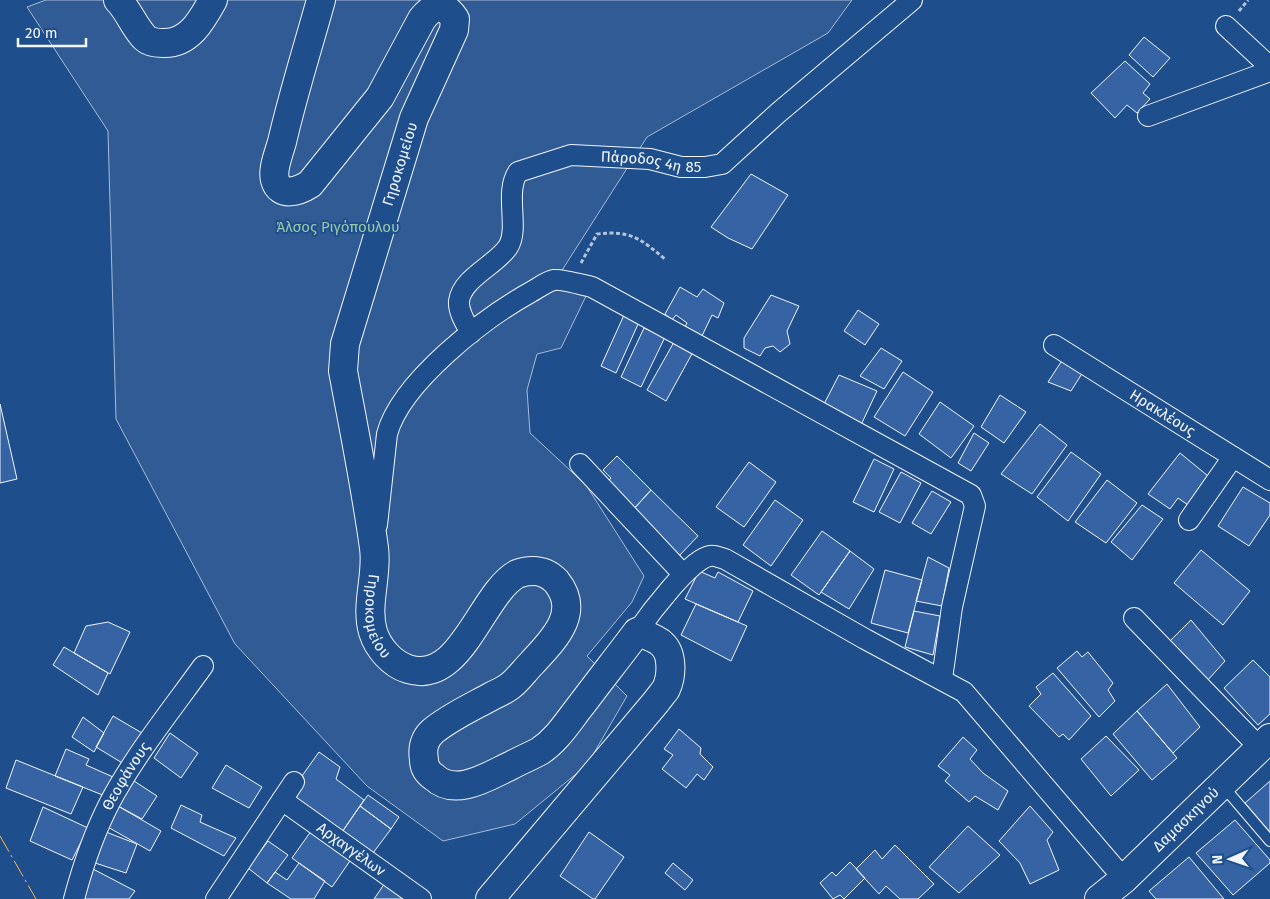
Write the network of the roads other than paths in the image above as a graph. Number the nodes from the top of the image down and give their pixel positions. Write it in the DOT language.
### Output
graph roads {
  1 [pos="118,0"];
  2 [pos="213,0"];
  3 [pos="321,0"];
  4 [pos="912,0"];
  5 [pos="1226,26"];
  6 [pos="1270,67"];
  7 [pos="1270,71"];
  8 [pos="1148,116"];
  9 [pos="471,333"];
  10 [pos="1054,345"];
  11 [pos="1233,457"];
  12 [pos="580,464"];
  13 [pos="1270,480"];
  14 [pos="1189,520"];
  15 [pos="375,551"];
  16 [pos="683,574"];
  17 [pos="1134,618"];
  18 [pos="637,632"];
  19 [pos="203,666"];
  20 [pos="942,679"];
  21 [pos="1265,743"];
  22 [pos="294,782"];
  23 [pos="1222,785"];
  24 [pos="282,800"];
  25 [pos="1270,841"];
  26 [pos="1124,879"];
  27 [pos="74,899"];
  28 [pos="216,899"];
  29 [pos="421,899"];
  30 [pos="490,899"];
  31 [pos="1099,899"];
  1 -- 2 [label="street"];
  3 -- 15 [label="street, Γηροκομείου"];
  4 -- 9 [label="street, Πάροδος 4η 85"];
  5 -- 6 [label="street"];
  7 -- 8 [label="street"];
  9 -- 15 [label="street"];
  9 -- 20 [label="street"];
  10 -- 11 [label="street, Ηρακλέους"];
  11 -- 13 [label="street, Ηρακλέους"];
  11 -- 14 [label="street"];
  12 -- 16 [label="street"];
  15 -- 18 [label="street, Γηροκομείου"];
  16 -- 18 [label="street"];
  16 -- 20 [label="street"];
  17 -- 21 [label="street"];
  18 -- 30 [label="street"];
  19 -- 27 [label="street, Θεοφάνους"];
  20 -- 26 [label="street"];
  21 -- 23 [label="street, Δαμασκηνού"];
  22 -- 24 [label="street"];
  23 -- 25 [label="lane"];
  23 -- 26 [label="street, Δαμασκηνού"];
  24 -- 28 [label="street"];
  24 -- 29 [label="street, Αρχαγγέλων"];
  26 -- 31 [label="street, Δαμασκηνού"];
}
